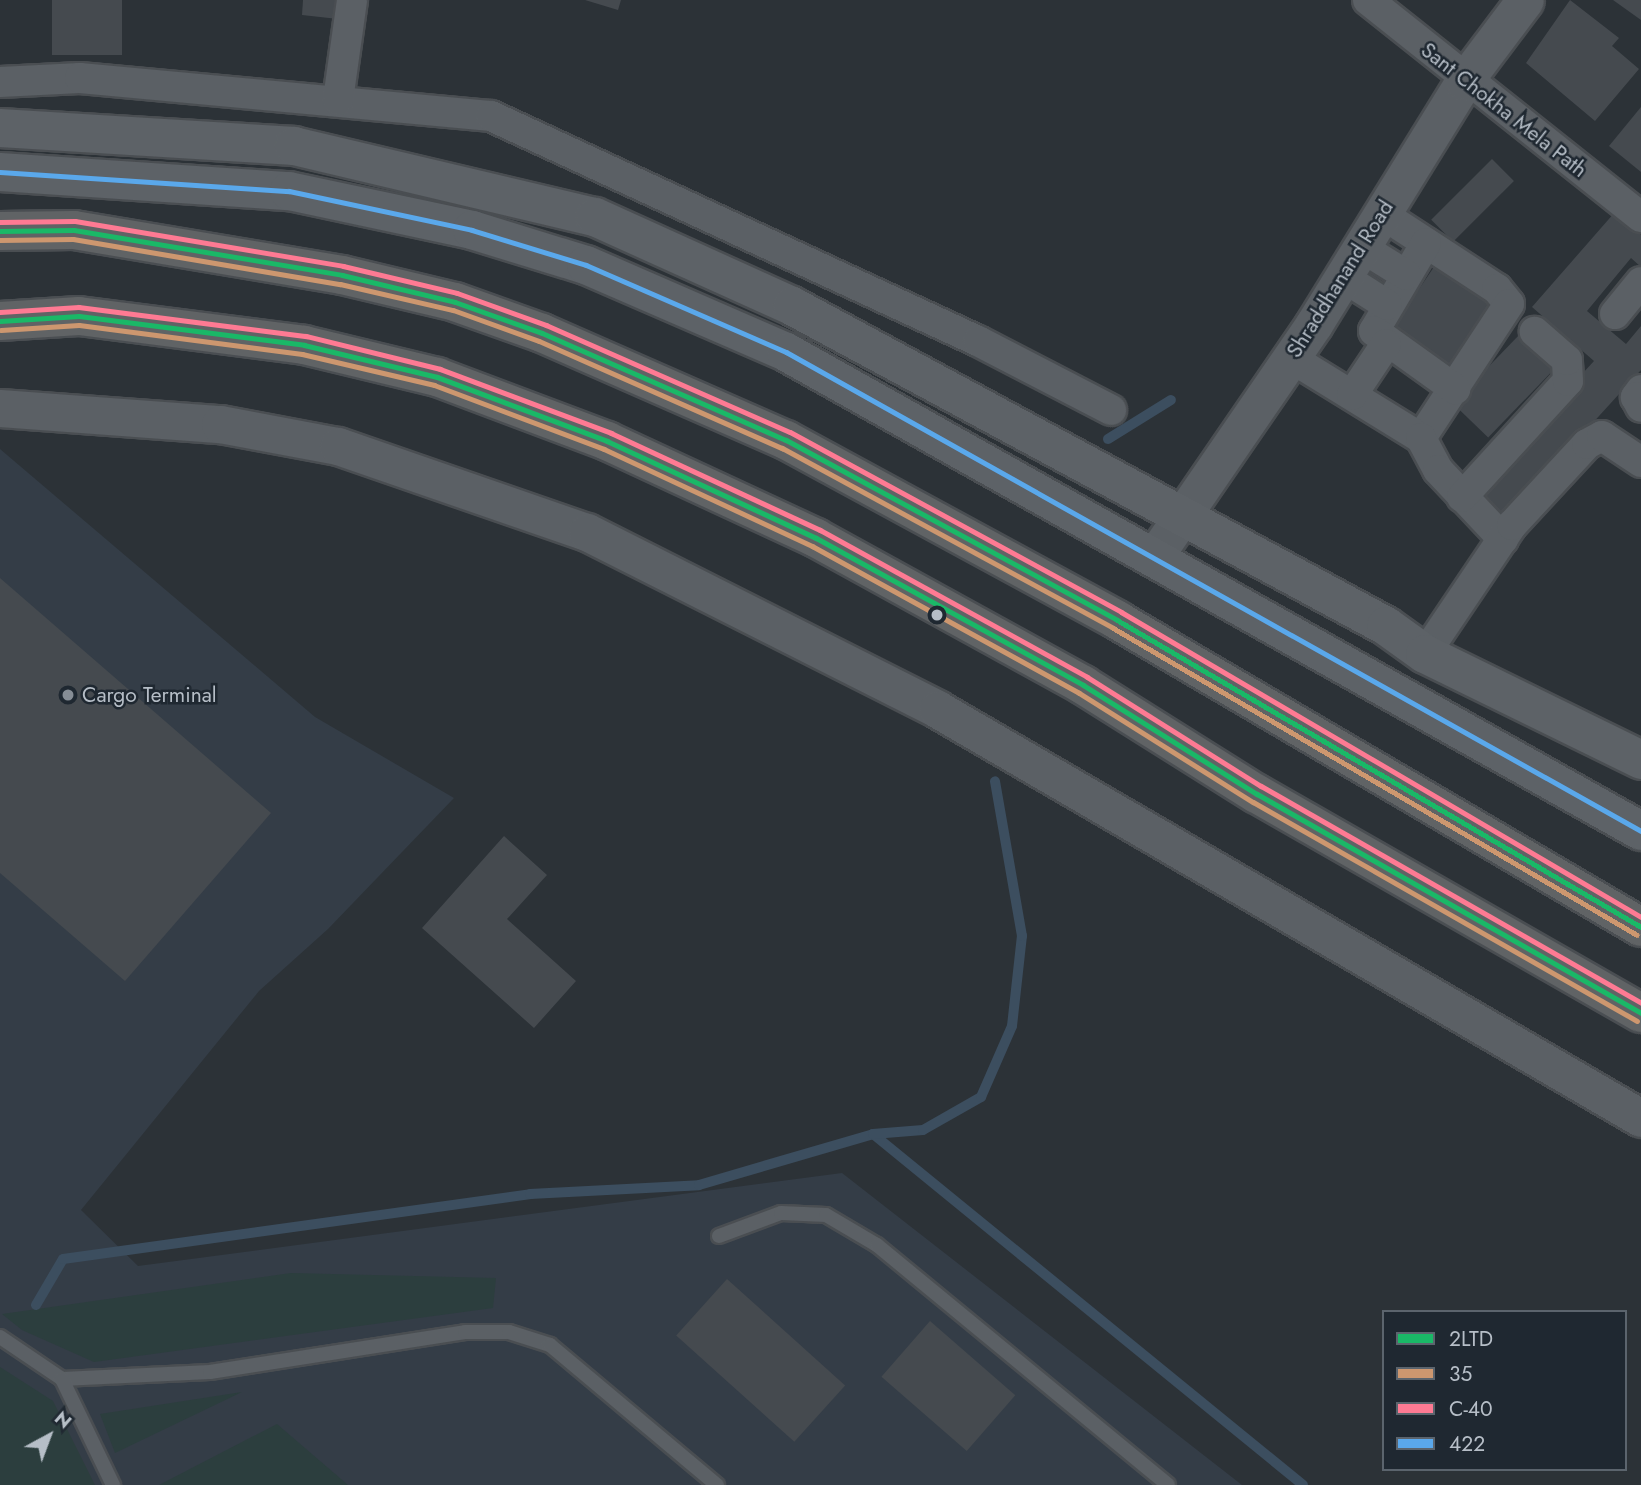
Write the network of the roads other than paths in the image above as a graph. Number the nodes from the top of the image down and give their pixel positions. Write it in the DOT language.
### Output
graph roads {
  1 [pos="352,0"];
  2 [pos="1368,0"];
  3 [pos="1525,0"];
  4 [pos="1464,81"];
  5 [pos="0,82"];
  6 [pos="338,100"];
  7 [pos="9,128"];
  8 [pos="12,172"];
  9 [pos="1382,214"];
  10 [pos="1641,217"];
  11 [pos="0,231"];
  12 [pos="1426,243"];
  13 [pos="1352,262"];
  14 [pos="1406,275"];
  15 [pos="1641,282"];
  16 [pos="1387,305"];
  17 [pos="1615,314"];
  18 [pos="0,321"];
  19 [pos="1535,331"];
  20 [pos="1386,344"];
  21 [pos="1291,358"];
  22 [pos="1455,390"];
  23 [pos="1641,390"];
  24 [pos="1352,395"];
  25 [pos="1641,407"];
  26 [pos="0,408"];
  27 [pos="1111,410"];
  28 [pos="1421,438"];
  29 [pos="1641,462"];
  30 [pos="1462,497"];
  31 [pos="1183,515"];
  32 [pos="1503,539"];
  33 [pos="1154,557"];
  34 [pos="1425,653"];
  35 [pos="1641,760"];
  36 [pos="1641,831"];
  37 [pos="1641,926"];
  38 [pos="1641,1013"];
  39 [pos="1641,1118"];
  40 [pos="719,1237"];
  41 [pos="0,1337"];
  42 [pos="62,1379"];
  43 [pos="113,1485"];
  44 [pos="716,1485"];
  45 [pos="1168,1485"];
  1 -- 6 [label="street"];
  2 -- 4 [label="street, Sant Chokha Mela Path"];
  3 -- 4 [label="street, Shraddhanand Road"];
  4 -- 9 [label="street, Shraddhanand Road"];
  4 -- 10 [label="street, Sant Chokha Mela Path"];
  5 -- 6 [label="street"];
  6 -- 27 [label="street"];
  7 -- 31 [label="main road"];
  8 -- 33 [label="main road"];
  9 -- 12 [label="street"];
  9 -- 13 [label="street, Shraddhanand Road"];
  11 -- 37 [label="highway"];
  12 -- 14 [label="street"];
  12 -- 22 [label="street"];
  13 -- 14 [label="street"];
  13 -- 16 [label="street"];
  13 -- 21 [label="street, Shraddhanand Road"];
  14 -- 16 [label="street"];
  15 -- 17 [label="street"];
  16 -- 20 [label="street"];
  18 -- 38 [label="highway"];
  19 -- 30 [label="street"];
  20 -- 22 [label="street"];
  20 -- 24 [label="street"];
  21 -- 24 [label="street"];
  21 -- 31 [label="street, Shraddhanand Road"];
  22 -- 28 [label="street"];
  23 -- 25 [label="street"];
  24 -- 28 [label="street"];
  26 -- 39 [label="street"];
  28 -- 30 [label="street"];
  29 -- 32 [label="street"];
  30 -- 32 [label="street"];
  31 -- 33 [label="street, Shraddhanand Road"];
  31 -- 34 [label="main road"];
  32 -- 34 [label="street"];
  33 -- 36 [label="main road"];
  34 -- 35 [label="main road"];
  40 -- 45 [label="lane"];
  41 -- 42 [label="lane"];
  42 -- 43 [label="lane"];
  42 -- 44 [label="lane"];
}
